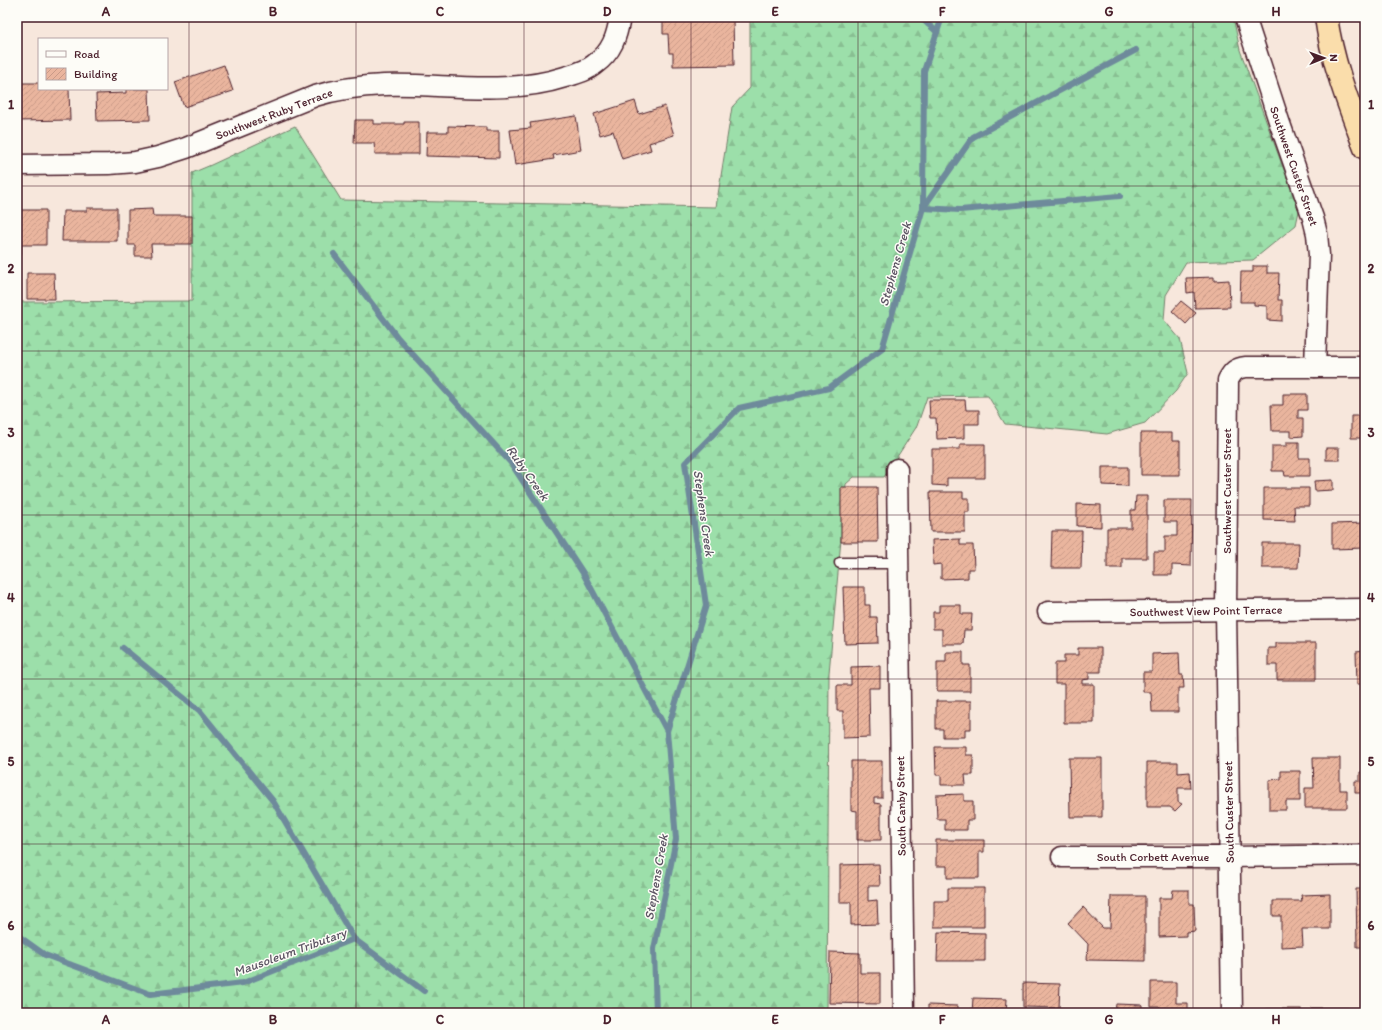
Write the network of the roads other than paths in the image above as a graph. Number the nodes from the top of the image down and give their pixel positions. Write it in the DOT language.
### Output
graph roads {
  1 [pos="620,17"];
  2 [pos="1245,17"];
  3 [pos="1326,17"];
  4 [pos="1365,148"];
  5 [pos="17,165"];
  6 [pos="1315,367"];
  7 [pos="1365,367"];
  8 [pos="897,469"];
  9 [pos="840,563"];
  10 [pos="898,563"];
  11 [pos="1365,609"];
  12 [pos="1226,610"];
  13 [pos="1048,612"];
  14 [pos="1365,855"];
  15 [pos="1062,857"];
  16 [pos="1230,857"];
  17 [pos="904,1013"];
  18 [pos="1232,1013"];
  1 -- 5 [label="street, Southwest Ruby Terrace"];
  2 -- 6 [label="street, Southwest Custer Street"];
  3 -- 4 [label="highway"];
  6 -- 7 [label="street"];
  6 -- 12 [label="street, Southwest Custer Street"];
  8 -- 10 [label="street, South Canby Street"];
  9 -- 10 [label="lane"];
  10 -- 17 [label="street, South Canby Street"];
  11 -- 12 [label="street, Southwest View Point Terrace"];
  12 -- 13 [label="street, Southwest View Point Terrace"];
  12 -- 16 [label="street, South Custer Street"];
  14 -- 16 [label="street, South Corbett Avenue"];
  15 -- 16 [label="street, South Corbett Avenue"];
  16 -- 18 [label="street, South Custer Street"];
}
